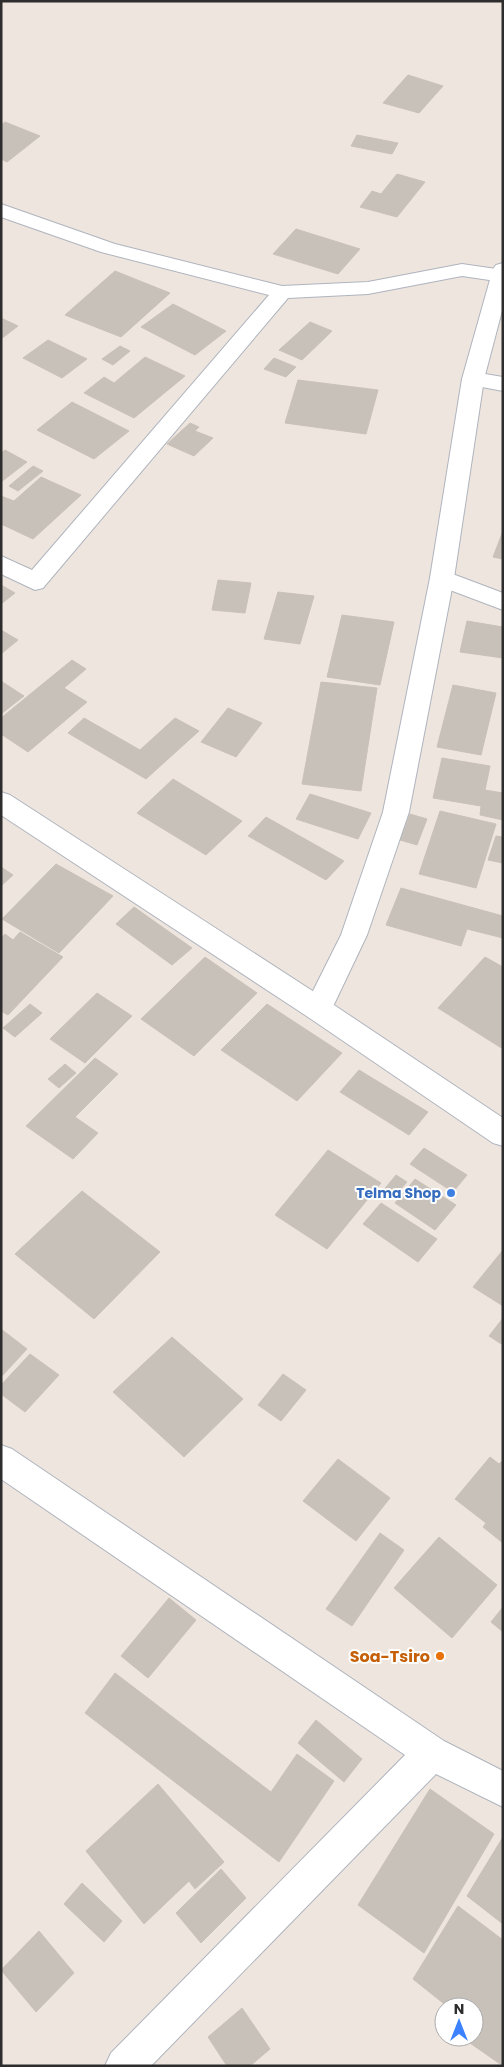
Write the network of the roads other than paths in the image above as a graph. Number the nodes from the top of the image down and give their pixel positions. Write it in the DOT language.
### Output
graph roads {
  1 [pos="1,210"];
  2 [pos="502,273"];
  3 [pos="282,292"];
  4 [pos="472,379"];
  5 [pos="503,384"];
  6 [pos="1,564"];
  7 [pos="442,578"];
  8 [pos="503,602"];
  9 [pos="1,802"];
  10 [pos="318,1009"];
  11 [pos="503,1134"];
  12 [pos="1,1460"];
  13 [pos="432,1753"];
  14 [pos="503,1790"];
  15 [pos="124,2066"];
  1 -- 3 [label="street"];
  2 -- 3 [label="street"];
  2 -- 4 [label="street"];
  3 -- 6 [label="street"];
  4 -- 5 [label="street"];
  4 -- 7 [label="street"];
  7 -- 8 [label="street"];
  7 -- 10 [label="street"];
  9 -- 10 [label="street"];
  10 -- 11 [label="street"];
  12 -- 13 [label="street"];
  13 -- 14 [label="street"];
  13 -- 15 [label="street"];
}
